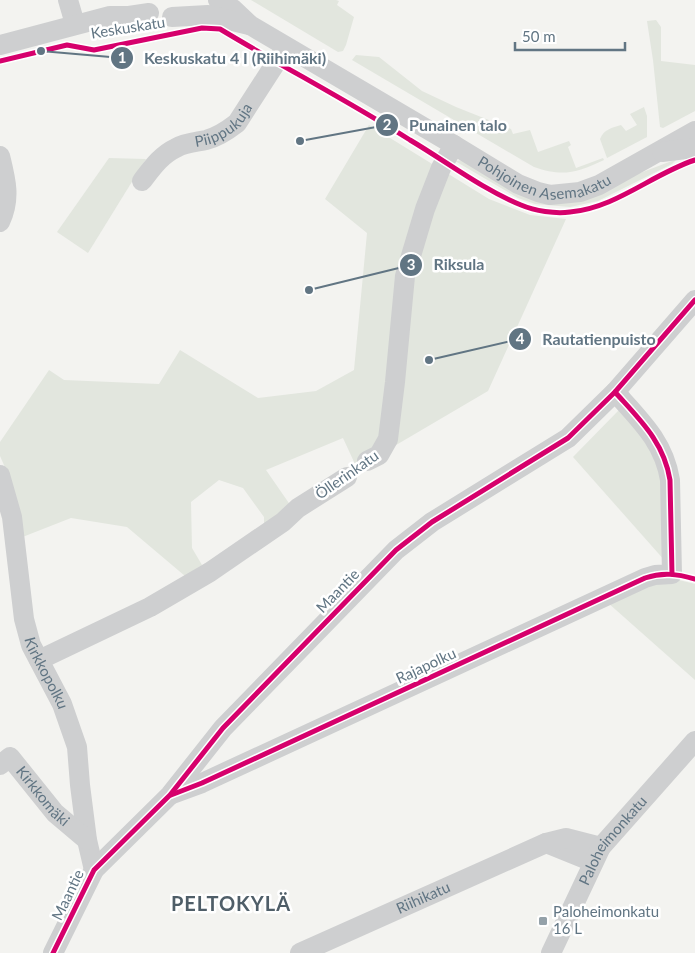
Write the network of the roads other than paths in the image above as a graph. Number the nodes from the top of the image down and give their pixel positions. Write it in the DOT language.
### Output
graph roads {
  1 [pos="68,0"];
  2 [pos="126,0"];
  3 [pos="190,0"];
  4 [pos="218,0"];
  5 [pos="144,7"];
  6 [pos="110,16"];
  7 [pos="172,16"];
  8 [pos="75,24"];
  9 [pos="250,25"];
  10 [pos="0,45"];
  11 [pos="286,47"];
  12 [pos="695,131"];
  13 [pos="454,145"];
  14 [pos="695,148"];
  15 [pos="657,153"];
  16 [pos="0,156"];
  17 [pos="142,181"];
  18 [pos="0,222"];
  19 [pos="695,300"];
  20 [pos="615,392"];
  21 [pos="367,460"];
  22 [pos="0,475"];
  23 [pos="347,477"];
  24 [pos="39,660"];
  25 [pos="695,741"];
  26 [pos="0,765"];
  27 [pos="170,795"];
  28 [pos="87,840"];
  29 [pos="597,854"];
  30 [pos="94,870"];
  31 [pos="54,953"];
  32 [pos="300,953"];
  33 [pos="551,953"];
  1 -- 8 [label="street"];
  2 -- 6 [label="street, Keskuskatu"];
  3 -- 7 [label="street"];
  4 -- 9 [label="street, Pohjoinen Asemakatu"];
  5 -- 6 [label="street, Keskuskatu"];
  5 -- 7 [label="street, Keskuskatu"];
  6 -- 8 [label="street, Keskuskatu"];
  7 -- 9 [label="street, Pohjoinen Asemakatu"];
  8 -- 10 [label="street, Keskuskatu"];
  9 -- 11 [label="street, Pohjoinen Asemakatu"];
  11 -- 13 [label="street, Pohjoinen Asemakatu"];
  11 -- 17 [label="street, Piippukuja"];
  12 -- 15 [label="street, Pohjoinen Asemakatu"];
  13 -- 15 [label="street, Pohjoinen Asemakatu"];
  13 -- 21 [label="street, Öllerinkatu"];
  14 -- 15 [label="street"];
  16 -- 18 [label="street"];
  19 -- 20 [label="street, Maantie"];
  20 -- 27 [label="street, Maantie"];
  20 -- 27 [label="street, Rajapolku"];
  22 -- 24 [label="street, Kirkkopolku"];
  23 -- 24 [label="street, Öllerinkatu"];
  24 -- 28 [label="street, Kirkkopolku"];
  25 -- 29 [label="street, Paloheimonkatu"];
  26 -- 28 [label="street, Kirkkomäki"];
  27 -- 30 [label="street, Maantie"];
  28 -- 30 [label="street, Kirkkopolku"];
  29 -- 32 [label="street, Riihikatu"];
  29 -- 33 [label="street, Paloheimonkatu"];
  30 -- 31 [label="street, Maantie"];
}
